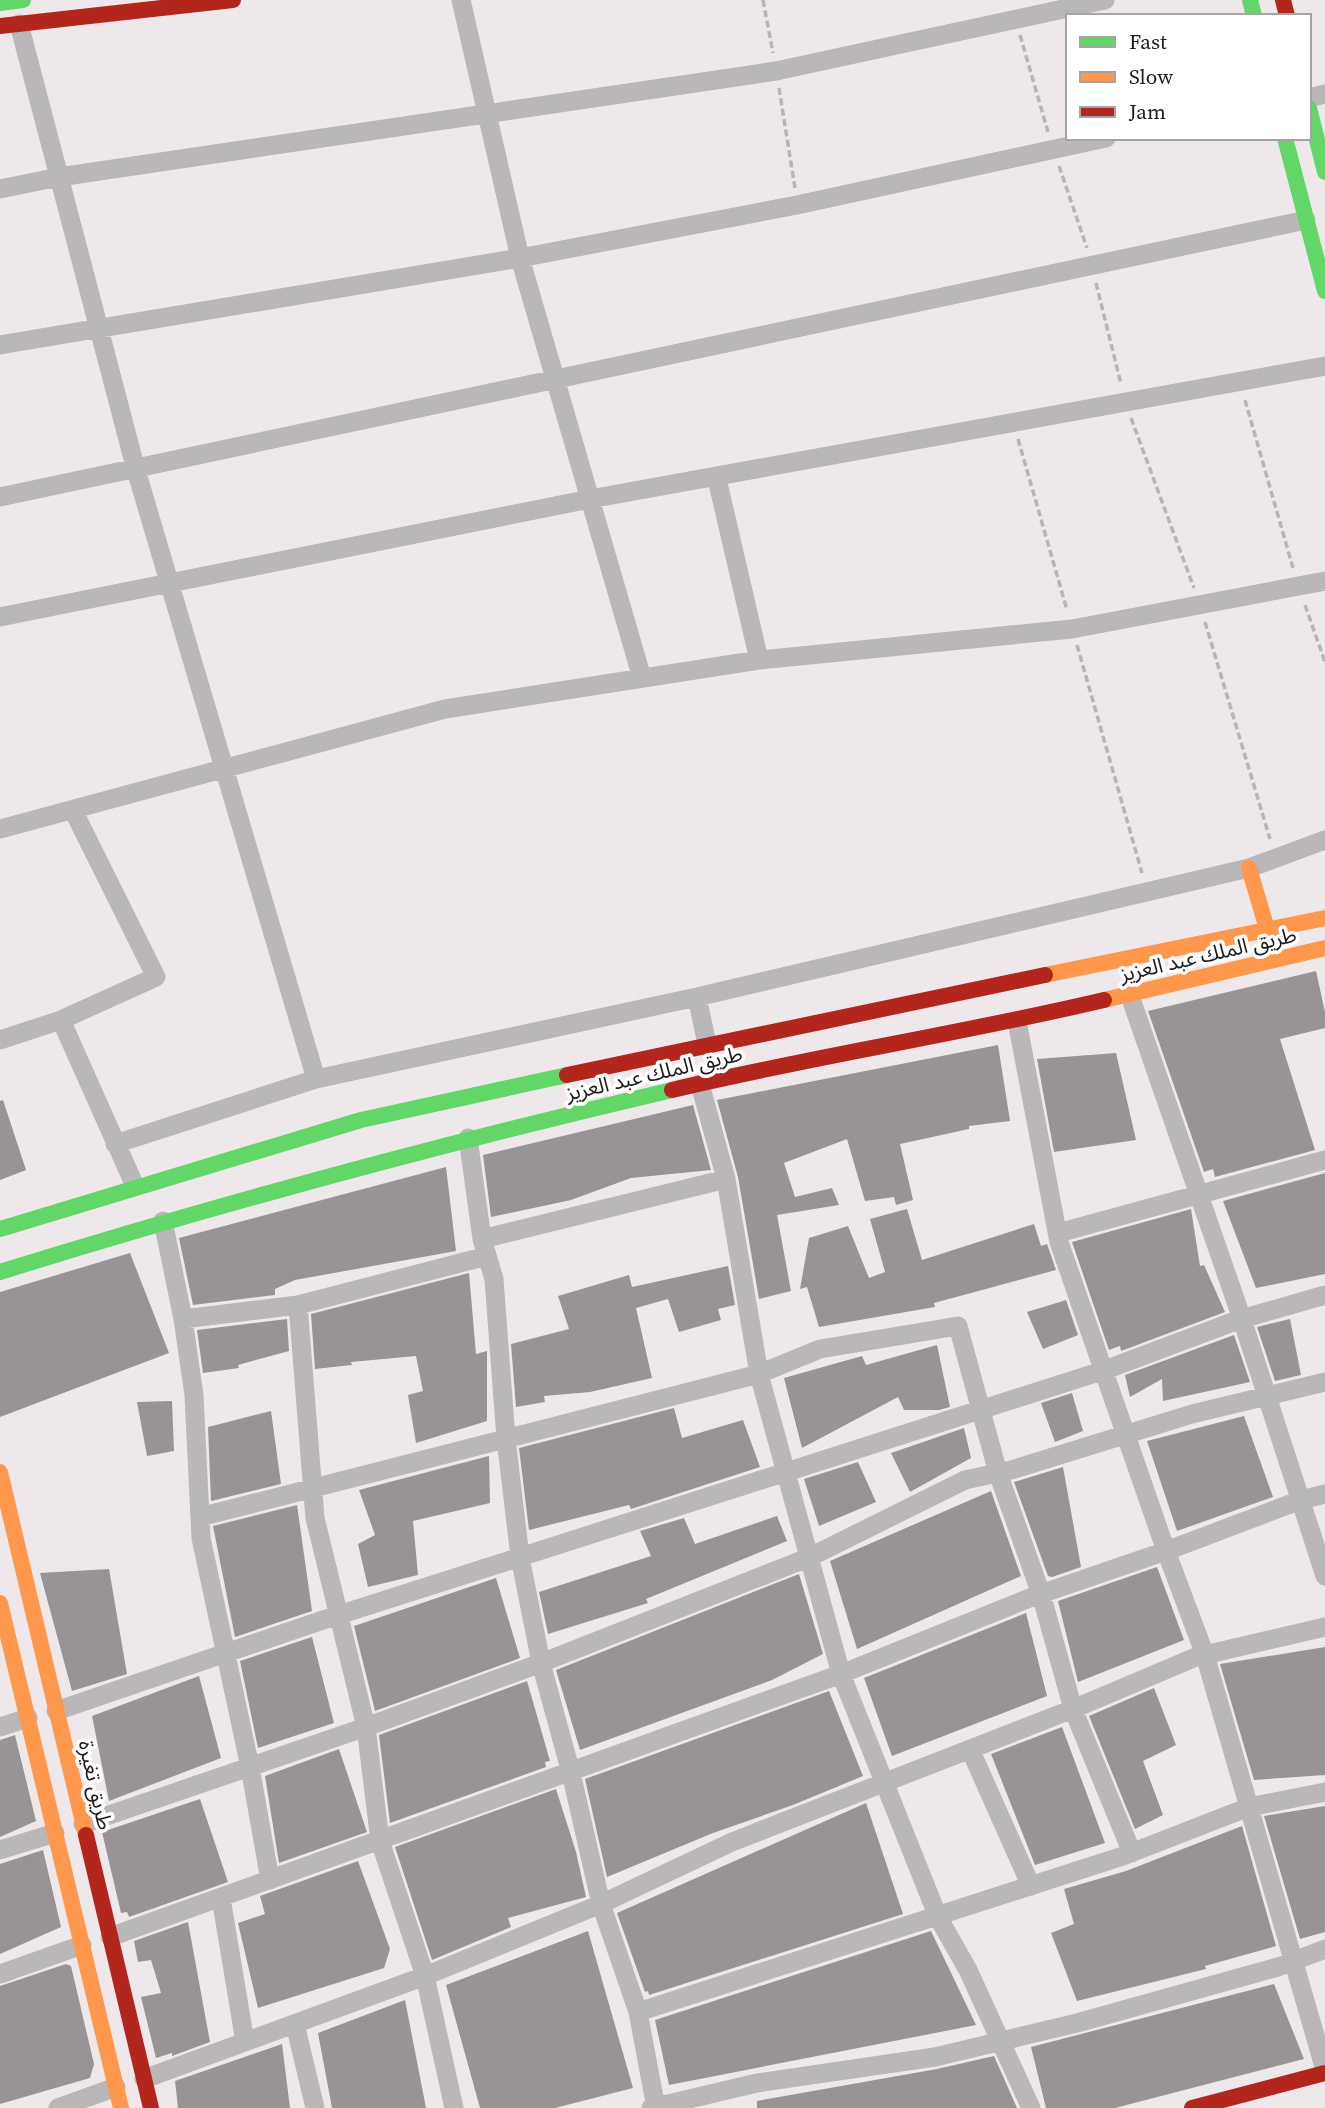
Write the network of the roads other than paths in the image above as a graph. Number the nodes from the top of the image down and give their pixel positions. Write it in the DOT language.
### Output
graph roads {
  1 [pos="15,0"];
  2 [pos="23,0"];
  3 [pos="233,0"];
  4 [pos="461,0"];
  5 [pos="1105,0"];
  6 [pos="0,3"];
  7 [pos="9,25"];
  8 [pos="487,116"];
  9 [pos="1311,116"];
  10 [pos="1096,140"];
  11 [pos="1286,140"];
  12 [pos="1325,172"];
  13 [pos="59,177"];
  14 [pos="0,188"];
  15 [pos="1306,220"];
  16 [pos="520,258"];
  17 [pos="1325,291"];
  18 [pos="100,328"];
  19 [pos="0,345"];
  20 [pos="1325,366"];
  21 [pos="555,380"];
  22 [pos="136,470"];
  23 [pos="717,478"];
  24 [pos="0,497"];
  25 [pos="590,499"];
  26 [pos="1325,581"];
  27 [pos="171,585"];
  28 [pos="0,617"];
  29 [pos="759,660"];
  30 [pos="642,678"];
  31 [pos="225,768"];
  32 [pos="73,810"];
  33 [pos="0,829"];
  34 [pos="1325,840"];
  35 [pos="1249,868"];
  36 [pos="1325,918"];
  37 [pos="1267,929"];
  38 [pos="1325,948"];
  39 [pos="1129,993"];
  40 [pos="697,997"];
  41 [pos="61,1020"];
  42 [pos="1017,1021"];
  43 [pos="0,1040"];
  44 [pos="707,1044"];
  45 [pos="316,1079"];
  46 [pos="700,1084"];
  47 [pos="468,1138"];
  48 [pos="115,1144"];
  49 [pos="1325,1160"];
  50 [pos="726,1179"];
  51 [pos="135,1186"];
  52 [pos="1199,1195"];
  53 [pos="163,1221"];
  54 [pos="0,1229"];
  55 [pos="1058,1233"];
  56 [pos="485,1247"];
  57 [pos="0,1272"];
  58 [pos="1325,1295"];
  59 [pos="298,1305"];
  60 [pos="183,1319"];
  61 [pos="1242,1319"];
  62 [pos="1104,1370"];
  63 [pos="759,1374"];
  64 [pos="1325,1382"];
  65 [pos="1265,1397"];
  66 [pos="982,1409"];
  67 [pos="1126,1434"];
  68 [pos="506,1438"];
  69 [pos="785,1471"];
  70 [pos="0,1472"];
  71 [pos="998,1473"];
  72 [pos="312,1490"];
  73 [pos="1325,1494"];
  74 [pos="1301,1500"];
  75 [pos="200,1517"];
  76 [pos="1166,1551"];
  77 [pos="520,1557"];
  78 [pos="810,1557"];
  79 [pos="1325,1576"];
  80 [pos="1041,1594"];
  81 [pos="0,1603"];
  82 [pos="337,1616"];
  83 [pos="1325,1627"];
  84 [pos="224,1654"];
  85 [pos="1205,1655"];
  86 [pos="541,1663"];
  87 [pos="841,1674"];
  88 [pos="1073,1709"];
  89 [pos="56,1711"];
  90 [pos="28,1718"];
  91 [pos="0,1727"];
  92 [pos="366,1727"];
  93 [pos="970,1749"];
  94 [pos="250,1767"];
  95 [pos="572,1773"];
  96 [pos="882,1782"];
  97 [pos="1325,1792"];
  98 [pos="1249,1807"];
  99 [pos="83,1824"];
  100 [pos="55,1833"];
  101 [pos="380,1842"];
  102 [pos="0,1850"];
  103 [pos="1132,1853"];
  104 [pos="270,1880"];
  105 [pos="1031,1885"];
  106 [pos="222,1898"];
  107 [pos="601,1904"];
  108 [pos="938,1917"];
  109 [pos="110,1937"];
  110 [pos="82,1945"];
  111 [pos="1325,1949"];
  112 [pos="1292,1961"];
  113 [pos="0,1974"];
  114 [pos="425,1976"];
  115 [pos="638,2012"];
  116 [pos="295,2024"];
  117 [pos="1001,2041"];
  118 [pos="245,2042"];
  119 [pos="1325,2071"];
  120 [pos="144,2079"];
  121 [pos="116,2087"];
  122 [pos="1219,2104"];
  123 [pos="58,2108"];
  124 [pos="121,2108"];
  125 [pos="151,2108"];
  126 [pos="315,2108"];
  127 [pos="454,2108"];
  128 [pos="654,2108"];
  129 [pos="1031,2108"];
  130 [pos="1192,2108"];
  1 -- 2 [label="main road"];
  1 -- 6 [label="main road"];
  3 -- 7 [label="main road"];
  4 -- 8 [label="street"];
  5 -- 8 [label="street"];
  7 -- 13 [label="street"];
  8 -- 13 [label="street"];
  8 -- 16 [label="street"];
  9 -- 12 [label="main road"];
  10 -- 16 [label="street"];
  11 -- 15 [label="main road"];
  13 -- 14 [label="street"];
  13 -- 18 [label="street"];
  15 -- 17 [label="main road"];
  15 -- 21 [label="street"];
  16 -- 18 [label="street"];
  16 -- 21 [label="street"];
  18 -- 19 [label="street"];
  18 -- 22 [label="street"];
  20 -- 23 [label="street"];
  21 -- 22 [label="street"];
  21 -- 25 [label="street"];
  22 -- 24 [label="street"];
  22 -- 27 [label="street"];
  23 -- 25 [label="street"];
  23 -- 29 [label="street"];
  25 -- 27 [label="street"];
  25 -- 30 [label="street"];
  26 -- 29 [label="street"];
  27 -- 28 [label="street"];
  27 -- 31 [label="street"];
  29 -- 30 [label="street"];
  30 -- 31 [label="street"];
  31 -- 32 [label="street"];
  31 -- 45 [label="street"];
  32 -- 33 [label="street"];
  32 -- 41 [label="street"];
  34 -- 35 [label="street"];
  35 -- 37 [label="main road"];
  35 -- 40 [label="street"];
  36 -- 37 [label="main road, طريق الملك عبد العزيز"];
  37 -- 44 [label="main road, طريق الملك عبد العزيز"];
  38 -- 39 [label="main road, طريق الملك عبد العزيز"];
  39 -- 42 [label="main road, طريق الملك عبد العزيز"];
  39 -- 52 [label="street"];
  40 -- 44 [label="street"];
  40 -- 45 [label="street"];
  41 -- 43 [label="street"];
  41 -- 48 [label="street"];
  42 -- 46 [label="main road, طريق الملك عبد العزيز"];
  42 -- 55 [label="street"];
  44 -- 51 [label="main road, طريق الملك عبد العزيز"];
  45 -- 48 [label="street"];
  46 -- 47 [label="main road, طريق الملك عبد العزيز"];
  46 -- 50 [label="street"];
  47 -- 53 [label="main road, طريق الملك عبد العزيز"];
  47 -- 56 [label="street"];
  48 -- 51 [label="street"];
  49 -- 52 [label="street"];
  50 -- 56 [label="street"];
  50 -- 63 [label="street"];
  51 -- 54 [label="main road, طريق الملك عبد العزيز"];
  52 -- 55 [label="street"];
  52 -- 61 [label="street"];
  53 -- 57 [label="main road, طريق الملك عبد العزيز"];
  53 -- 60 [label="street"];
  55 -- 62 [label="street"];
  56 -- 59 [label="street"];
  56 -- 68 [label="street"];
  58 -- 61 [label="street"];
  59 -- 60 [label="street"];
  59 -- 72 [label="street"];
  60 -- 75 [label="street"];
  61 -- 62 [label="street"];
  61 -- 65 [label="street"];
  62 -- 66 [label="street"];
  62 -- 67 [label="street"];
  63 -- 66 [label="street"];
  63 -- 68 [label="street"];
  63 -- 69 [label="street"];
  64 -- 65 [label="street"];
  65 -- 67 [label="street"];
  65 -- 74 [label="street"];
  66 -- 69 [label="street"];
  66 -- 71 [label="street"];
  67 -- 71 [label="street"];
  67 -- 76 [label="street"];
  68 -- 72 [label="street"];
  68 -- 77 [label="street"];
  69 -- 77 [label="street"];
  69 -- 78 [label="street"];
  70 -- 89 [label="main road, طريق تغيرة"];
  71 -- 78 [label="street"];
  71 -- 80 [label="street"];
  72 -- 75 [label="street"];
  72 -- 82 [label="street"];
  73 -- 74 [label="street"];
  74 -- 76 [label="street"];
  74 -- 79 [label="street"];
  75 -- 84 [label="street"];
  76 -- 80 [label="street"];
  76 -- 85 [label="street"];
  77 -- 82 [label="street"];
  77 -- 86 [label="street"];
  78 -- 86 [label="street"];
  78 -- 87 [label="street"];
  80 -- 87 [label="street"];
  80 -- 88 [label="street"];
  81 -- 90 [label="main road"];
  82 -- 84 [label="street"];
  82 -- 92 [label="street"];
  83 -- 85 [label="street"];
  84 -- 89 [label="street"];
  84 -- 94 [label="street"];
  85 -- 88 [label="street"];
  85 -- 98 [label="street"];
  86 -- 92 [label="street"];
  86 -- 95 [label="street"];
  87 -- 95 [label="street"];
  87 -- 96 [label="street"];
  88 -- 93 [label="street"];
  88 -- 103 [label="street"];
  89 -- 99 [label="main road, طريق تغيرة"];
  90 -- 91 [label="street"];
  90 -- 100 [label="main road"];
  92 -- 94 [label="street"];
  92 -- 101 [label="street"];
  93 -- 96 [label="street"];
  93 -- 105 [label="street"];
  94 -- 99 [label="street"];
  94 -- 104 [label="street"];
  95 -- 101 [label="street"];
  95 -- 107 [label="street"];
  96 -- 107 [label="street"];
  96 -- 108 [label="street"];
  97 -- 98 [label="street"];
  98 -- 103 [label="street"];
  98 -- 112 [label="street"];
  99 -- 109 [label="main road, طريق تغيرة"];
  100 -- 102 [label="street"];
  100 -- 110 [label="main road"];
  101 -- 104 [label="street"];
  101 -- 114 [label="street"];
  103 -- 105 [label="street"];
  104 -- 106 [label="street"];
  105 -- 108 [label="street"];
  106 -- 109 [label="street"];
  106 -- 118 [label="street"];
  107 -- 114 [label="street"];
  107 -- 115 [label="street"];
  108 -- 115 [label="street"];
  108 -- 117 [label="street"];
  109 -- 120 [label="main road, طريق تغيرة"];
  110 -- 113 [label="street"];
  110 -- 121 [label="main road"];
  111 -- 112 [label="street"];
  112 -- 117 [label="street"];
  112 -- 119 [label="street"];
  114 -- 116 [label="street"];
  114 -- 127 [label="street"];
  115 -- 128 [label="street"];
  116 -- 118 [label="street"];
  116 -- 126 [label="street"];
  117 -- 128 [label="street"];
  117 -- 129 [label="street"];
  118 -- 120 [label="street"];
  119 -- 122 [label="main road"];
  120 -- 125 [label="main road, طريق تغيرة"];
  121 -- 123 [label="street"];
  121 -- 124 [label="main road"];
  122 -- 130 [label="main road"];
}
